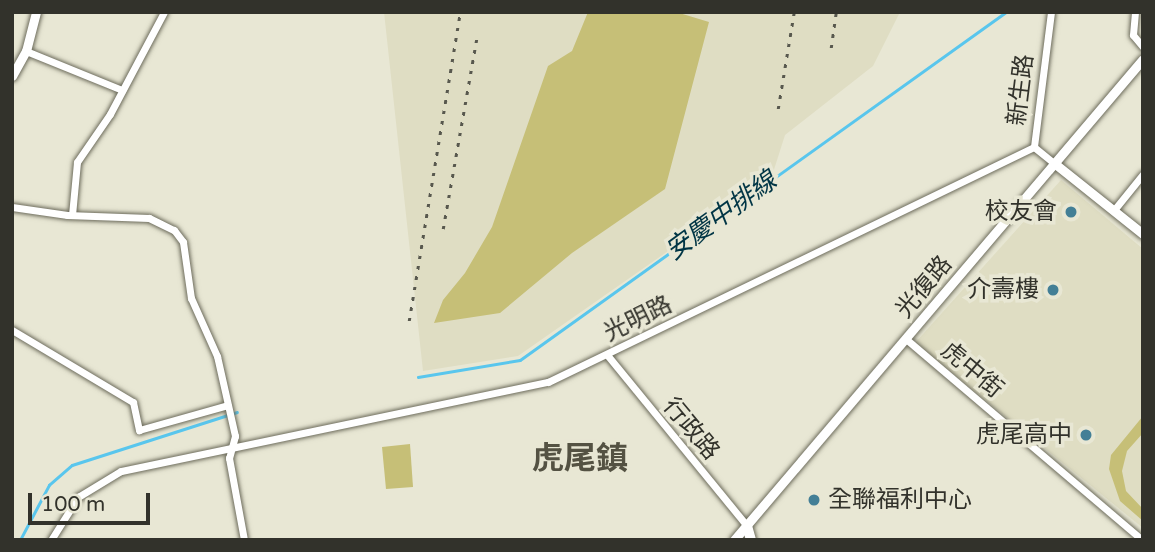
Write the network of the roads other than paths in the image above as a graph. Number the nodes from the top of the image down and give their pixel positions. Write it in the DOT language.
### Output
graph roads {
  1 [pos="36,12"];
  2 [pos="163,12"];
  3 [pos="1051,12"];
  4 [pos="1135,12"];
  5 [pos="1143,47"];
  6 [pos="26,51"];
  7 [pos="1143,59"];
  8 [pos="12,76"];
  9 [pos="122,90"];
  10 [pos="1034,147"];
  11 [pos="1054,163"];
  12 [pos="1143,174"];
  13 [pos="12,206"];
  14 [pos="1114,210"];
  15 [pos="72,215"];
  16 [pos="1143,234"];
  17 [pos="12,330"];
  18 [pos="906,339"];
  19 [pos="608,356"];
  20 [pos="228,405"];
  21 [pos="233,447"];
  22 [pos="747,526"];
  23 [pos="51,540"];
  24 [pos="244,540"];
  25 [pos="734,540"];
  26 [pos="751,540"];
  27 [pos="1142,540"];
  1 -- 6 [label="street"];
  2 -- 9 [label="street"];
  3 -- 10 [label="street, 新生路"];
  4 -- 5 [label="street"];
  6 -- 8 [label="street"];
  6 -- 9 [label="street"];
  7 -- 11 [label="street, 光復路"];
  9 -- 15 [label="street"];
  10 -- 11 [label="street, 新生路"];
  10 -- 19 [label="street, 光明路"];
  11 -- 14 [label="street"];
  11 -- 18 [label="street, 光復路"];
  12 -- 14 [label="street"];
  13 -- 15 [label="street"];
  14 -- 16 [label="street"];
  15 -- 20 [label="street"];
  17 -- 20 [label="street"];
  18 -- 22 [label="street, 光復路"];
  18 -- 27 [label="street, 虎中街"];
  19 -- 21 [label="street, 光明路"];
  19 -- 22 [label="street, 行政路"];
  20 -- 21 [label="street"];
  21 -- 23 [label="street, 光明路"];
  21 -- 24 [label="street"];
  22 -- 25 [label="street, 光復路"];
  22 -- 26 [label="main road"];
}
